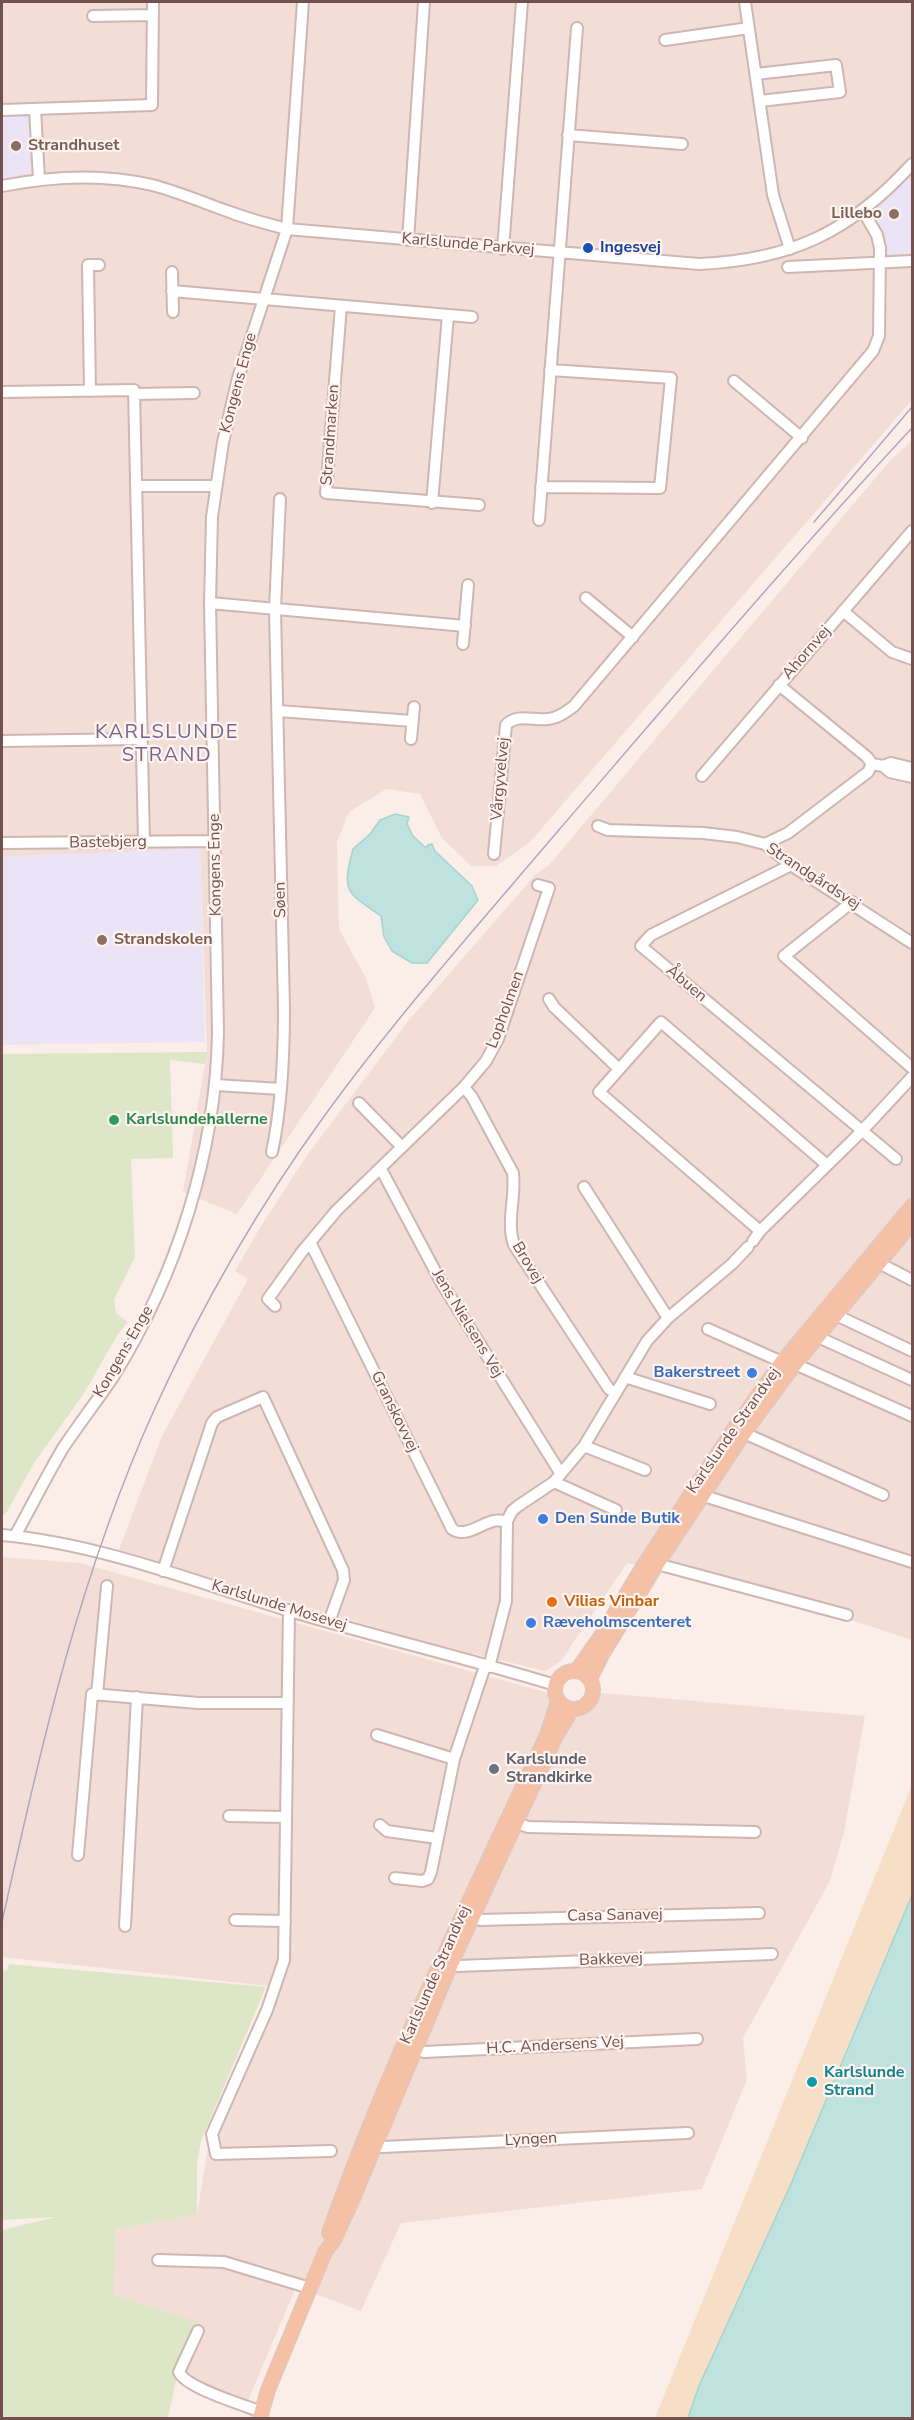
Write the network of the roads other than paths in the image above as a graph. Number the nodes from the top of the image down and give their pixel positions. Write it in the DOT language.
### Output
graph roads {
  1 [pos="153,2"];
  2 [pos="303,2"];
  3 [pos="424,2"];
  4 [pos="522,2"];
  5 [pos="745,2"];
  6 [pos="153,15"];
  7 [pos="93,16"];
  8 [pos="577,28"];
  9 [pos="749,28"];
  10 [pos="665,40"];
  11 [pos="756,74"];
  12 [pos="760,101"];
  13 [pos="35,109"];
  14 [pos="2,110"];
  15 [pos="568,135"];
  16 [pos="682,144"];
  17 [pos="912,164"];
  18 [pos="39,179"];
  19 [pos="2,186"];
  20 [pos="863,211"];
  21 [pos="287,229"];
  22 [pos="408,240"];
  23 [pos="503,249"];
  24 [pos="790,249"];
  25 [pos="560,253"];
  26 [pos="912,261"];
  27 [pos="880,263"];
  28 [pos="99,265"];
  29 [pos="788,267"];
  30 [pos="172,272"];
  31 [pos="172,291"];
  32 [pos="264,299"];
  33 [pos="341,306"];
  34 [pos="173,312"];
  35 [pos="448,315"];
  36 [pos="472,317"];
  37 [pos="550,370"];
  38 [pos="734,381"];
  39 [pos="90,391"];
  40 [pos="2,392"];
  41 [pos="194,393"];
  42 [pos="134,394"];
  43 [pos="802,438"];
  44 [pos="137,486"];
  45 [pos="216,486"];
  46 [pos="541,487"];
  47 [pos="280,499"];
  48 [pos="432,503"];
  49 [pos="479,505"];
  50 [pos="539,520"];
  51 [pos="912,531"];
  52 [pos="468,585"];
  53 [pos="586,598"];
  54 [pos="210,603"];
  55 [pos="275,609"];
  56 [pos="843,611"];
  57 [pos="465,626"];
  58 [pos="633,637"];
  59 [pos="463,644"];
  60 [pos="912,658"];
  61 [pos="779,685"];
  62 [pos="414,707"];
  63 [pos="279,711"];
  64 [pos="412,721"];
  65 [pos="141,739"];
  66 [pos="411,739"];
  67 [pos="2,741"];
  68 [pos="878,765"];
  69 [pos="912,768"];
  70 [pos="702,776"];
  71 [pos="912,777"];
  72 [pos="598,826"];
  73 [pos="215,841"];
  74 [pos="144,842"];
  75 [pos="2,843"];
  76 [pos="765,844"];
  77 [pos="494,854"];
  78 [pos="790,865"];
  79 [pos="538,885"];
  80 [pos="852,902"];
  81 [pos="912,943"];
  82 [pos="549,999"];
  83 [pos="912,1068"];
  84 [pos="619,1069"];
  85 [pos="912,1077"];
  86 [pos="216,1085"];
  87 [pos="464,1087"];
  88 [pos="280,1089"];
  89 [pos="359,1103"];
  90 [pos="861,1132"];
  91 [pos="402,1148"];
  92 [pos="272,1152"];
  93 [pos="897,1159"];
  94 [pos="827,1165"];
  95 [pos="381,1169"];
  96 [pos="584,1187"];
  97 [pos="912,1206"];
  98 [pos="912,1223"];
  99 [pos="760,1231"];
  100 [pos="310,1242"];
  101 [pos="879,1263"];
  102 [pos="912,1280"];
  103 [pos="274,1306"];
  104 [pos="836,1315"];
  105 [pos="668,1318"];
  106 [pos="708,1329"];
  107 [pos="818,1337"];
  108 [pos="912,1351"];
  109 [pos="789,1363"];
  110 [pos="625,1377"];
  111 [pos="912,1380"];
  112 [pos="616,1393"];
  113 [pos="710,1404"];
  114 [pos="912,1416"];
  115 [pos="744,1433"];
  116 [pos="584,1446"];
  117 [pos="645,1470"];
  118 [pos="557,1478"];
  119 [pos="701,1495"];
  120 [pos="883,1495"];
  121 [pos="616,1510"];
  122 [pos="507,1521"];
  123 [pos="2,1535"];
  124 [pos="15,1536"];
  125 [pos="912,1562"];
  126 [pos="657,1564"];
  127 [pos="163,1571"];
  128 [pos="107,1586"];
  129 [pos="289,1610"];
  130 [pos="847,1615"];
  131 [pos="329,1622"];
  132 [pos="487,1666"];
  133 [pos="577,1671"];
  134 [pos="590,1679"];
  135 [pos="555,1685"];
  136 [pos="94,1694"];
  137 [pos="137,1697"];
  138 [pos="558,1701"];
  139 [pos="288,1703"];
  140 [pos="572,1709"];
  141 [pos="377,1736"];
  142 [pos="454,1759"];
  143 [pos="229,1816"];
  144 [pos="286,1817"];
  145 [pos="517,1823"];
  146 [pos="380,1825"];
  147 [pos="755,1832"];
  148 [pos="437,1838"];
  149 [pos="78,1855"];
  150 [pos="395,1878"];
  151 [pos="759,1912"];
  152 [pos="473,1916"];
  153 [pos="235,1920"];
  154 [pos="285,1921"];
  155 [pos="125,1926"];
  156 [pos="772,1953"];
  157 [pos="451,1964"];
  158 [pos="697,2039"];
  159 [pos="414,2049"];
  160 [pos="688,2133"];
  161 [pos="375,2145"];
  162 [pos="331,2151"];
  163 [pos="325,2252"];
  164 [pos="158,2260"];
  165 [pos="310,2288"];
  166 [pos="198,2331"];
  167 [pos="257,2415"];
  1 -- 6 [label="street"];
  2 -- 21 [label="street, Kongens Enge"];
  3 -- 22 [label="street"];
  4 -- 23 [label="street"];
  5 -- 9 [label="street"];
  6 -- 7 [label="street"];
  6 -- 13 [label="street"];
  8 -- 15 [label="street"];
  9 -- 10 [label="street"];
  9 -- 11 [label="street"];
  11 -- 12 [label="street"];
  11 -- 12 [label="street"];
  12 -- 24 [label="street"];
  13 -- 14 [label="street"];
  13 -- 18 [label="street"];
  15 -- 16 [label="street"];
  15 -- 25 [label="street"];
  17 -- 20 [label="street, Karlslunde Parkvej"];
  18 -- 19 [label="street, Karlslunde Parkvej"];
  18 -- 21 [label="street, Karlslunde Parkvej"];
  20 -- 24 [label="street, Karlslunde Parkvej"];
  20 -- 27 [label="street, Vårgyvelvej"];
  21 -- 22 [label="street, Karlslunde Parkvej"];
  21 -- 32 [label="street, Kongens Enge"];
  22 -- 23 [label="street, Karlslunde Parkvej"];
  23 -- 25 [label="street, Karlslunde Parkvej"];
  24 -- 25 [label="street, Karlslunde Parkvej"];
  25 -- 37 [label="street"];
  26 -- 27 [label="street"];
  27 -- 29 [label="street"];
  27 -- 43 [label="street, Vårgyvelvej"];
  28 -- 39 [label="street"];
  30 -- 31 [label="street"];
  31 -- 32 [label="street"];
  31 -- 34 [label="street"];
  32 -- 33 [label="street"];
  32 -- 45 [label="street, Kongens Enge"];
  33 -- 35 [label="street"];
  33 -- 48 [label="street, Strandmarken"];
  35 -- 36 [label="street"];
  35 -- 48 [label="street"];
  37 -- 46 [label="street"];
  37 -- 46 [label="street"];
  38 -- 43 [label="street"];
  39 -- 40 [label="street"];
  39 -- 42 [label="street"];
  41 -- 42 [label="street"];
  42 -- 44 [label="street"];
  43 -- 58 [label="street, Vårgyvelvej"];
  44 -- 45 [label="street"];
  44 -- 65 [label="street"];
  45 -- 54 [label="street, Kongens Enge"];
  46 -- 50 [label="street"];
  47 -- 55 [label="street, Søen"];
  48 -- 49 [label="street, Strandmarken"];
  51 -- 56 [label="street, Ahornvej"];
  52 -- 57 [label="street"];
  53 -- 58 [label="street"];
  54 -- 55 [label="street"];
  54 -- 73 [label="street, Kongens Enge"];
  55 -- 57 [label="street"];
  55 -- 63 [label="street, Søen"];
  56 -- 60 [label="street"];
  56 -- 61 [label="street, Ahornvej"];
  57 -- 59 [label="street"];
  58 -- 77 [label="street, Vårgyvelvej"];
  61 -- 68 [label="street"];
  61 -- 70 [label="street, Ahornvej"];
  62 -- 64 [label="street"];
  63 -- 64 [label="street"];
  63 -- 88 [label="street, Søen"];
  64 -- 66 [label="street"];
  65 -- 67 [label="street"];
  65 -- 74 [label="street"];
  68 -- 69 [label="street"];
  68 -- 71 [label="street"];
  68 -- 76 [label="street"];
  72 -- 76 [label="street, Strandgårdsvej"];
  73 -- 74 [label="street, Bastebjerg"];
  73 -- 86 [label="street, Kongens Enge"];
  74 -- 75 [label="street, Bastebjerg"];
  76 -- 78 [label="street, Strandgårdsvej"];
  78 -- 80 [label="street, Strandgårdsvej"];
  78 -- 90 [label="street, Åbuen"];
  79 -- 87 [label="street, Lopholmen"];
  80 -- 81 [label="street, Strandgårdsvej"];
  80 -- 83 [label="street"];
  82 -- 84 [label="street"];
  84 -- 94 [label="street"];
  84 -- 99 [label="street"];
  85 -- 90 [label="street"];
  86 -- 88 [label="street"];
  86 -- 124 [label="street, Kongens Enge"];
  87 -- 91 [label="street, Lopholmen"];
  87 -- 112 [label="street, Brovej"];
  88 -- 92 [label="street, Søen"];
  89 -- 91 [label="street"];
  90 -- 93 [label="street"];
  90 -- 94 [label="street"];
  91 -- 95 [label="street, Lopholmen"];
  94 -- 99 [label="street"];
  95 -- 100 [label="street, Lopholmen"];
  95 -- 118 [label="street, Jens Nielsens Vej"];
  96 -- 105 [label="street"];
  97 -- 109 [label="main road, Karlslunde Strandvej"];
  98 -- 101 [label="main road, Karlslunde Strandvej"];
  99 -- 105 [label="street"];
  100 -- 103 [label="street, Lopholmen"];
  100 -- 122 [label="street, Granskovvej"];
  101 -- 102 [label="street"];
  101 -- 104 [label="main road, Karlslunde Strandvej"];
  104 -- 107 [label="main road, Karlslunde Strandvej"];
  104 -- 108 [label="street"];
  105 -- 110 [label="street"];
  106 -- 109 [label="street"];
  107 -- 109 [label="main road, Karlslunde Strandvej"];
  107 -- 111 [label="street"];
  109 -- 114 [label="street"];
  109 -- 115 [label="main road, Karlslunde Strandvej"];
  109 -- 133 [label="main road, Karlslunde Strandvej"];
  110 -- 112 [label="street"];
  110 -- 113 [label="street"];
  112 -- 116 [label="street"];
  115 -- 119 [label="main road, Karlslunde Strandvej"];
  115 -- 120 [label="street"];
  116 -- 117 [label="street"];
  116 -- 118 [label="street"];
  118 -- 121 [label="street"];
  118 -- 122 [label="street"];
  119 -- 125 [label="street"];
  119 -- 126 [label="main road, Karlslunde Strandvej"];
  122 -- 132 [label="street"];
  123 -- 124 [label="street, Karlslunde Mosevej"];
  124 -- 127 [label="street, Karlslunde Mosevej"];
  126 -- 130 [label="street"];
  126 -- 134 [label="main road, Karlslunde Strandvej"];
  127 -- 129 [label="street, Karlslunde Mosevej"];
  127 -- 131 [label="street"];
  128 -- 136 [label="street"];
  129 -- 131 [label="street, Karlslunde Mosevej"];
  129 -- 139 [label="street"];
  131 -- 132 [label="street, Karlslunde Mosevej"];
  132 -- 135 [label="street, Karlslunde Mosevej"];
  132 -- 142 [label="street"];
  133 -- 134 [label="main road"];
  133 -- 135 [label="main road"];
  134 -- 140 [label="main road"];
  135 -- 138 [label="main road"];
  136 -- 137 [label="street"];
  136 -- 149 [label="street"];
  137 -- 139 [label="street"];
  137 -- 155 [label="street"];
  138 -- 140 [label="main road"];
  138 -- 163 [label="main road, Karlslunde Strandvej"];
  139 -- 144 [label="street"];
  140 -- 145 [label="main road, Karlslunde Strandvej"];
  141 -- 142 [label="street"];
  142 -- 148 [label="street"];
  143 -- 144 [label="street"];
  144 -- 154 [label="street"];
  145 -- 147 [label="street"];
  145 -- 152 [label="main road, Karlslunde Strandvej"];
  146 -- 148 [label="street"];
  148 -- 150 [label="street"];
  151 -- 152 [label="street, Casa Sanavej"];
  152 -- 157 [label="main road, Karlslunde Strandvej"];
  153 -- 154 [label="street"];
  154 -- 162 [label="street"];
  156 -- 157 [label="street, Bakkevej"];
  157 -- 159 [label="main road, Karlslunde Strandvej"];
  158 -- 159 [label="street, H.C. Andersens Vej"];
  159 -- 161 [label="main road, Karlslunde Strandvej"];
  160 -- 161 [label="street, Lyngen"];
  161 -- 163 [label="main road, Karlslunde Strandvej"];
  163 -- 165 [label="main road, Karlslunde Strandvej"];
  164 -- 165 [label="street"];
  165 -- 167 [label="main road, Karlslunde Strandvej"];
  166 -- 167 [label="street"];
}
